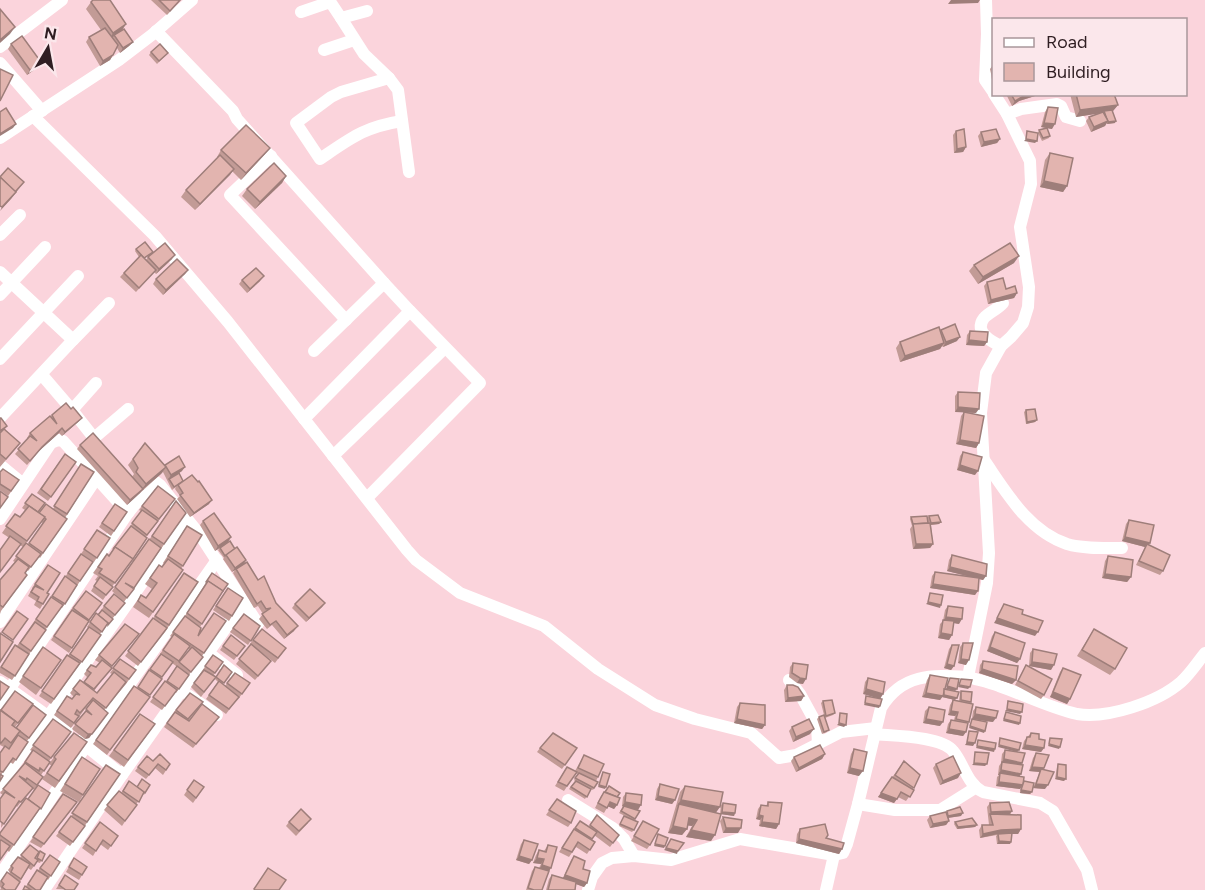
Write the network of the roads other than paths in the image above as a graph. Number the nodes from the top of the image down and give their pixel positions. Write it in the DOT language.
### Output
graph roads {
  1 [pos="62,0"];
  2 [pos="192,0"];
  3 [pos="986,0"];
  4 [pos="329,1"];
  5 [pos="367,11"];
  6 [pos="301,12"];
  7 [pos="342,18"];
  8 [pos="153,34"];
  9 [pos="354,40"];
  10 [pos="0,46"];
  11 [pos="324,50"];
  12 [pos="0,63"];
  13 [pos="389,78"];
  14 [pos="992,91"];
  15 [pos="995,96"];
  16 [pos="38,114"];
  17 [pos="1007,114"];
  18 [pos="1080,121"];
  19 [pos="402,122"];
  20 [pos="0,138"];
  21 [pos="271,156"];
  22 [pos="409,172"];
  23 [pos="20,215"];
  24 [pos="0,235"];
  25 [pos="45,247"];
  26 [pos="0,272"];
  27 [pos="78,276"];
  28 [pos="11,282"];
  29 [pos="384,283"];
  30 [pos="0,295"];
  31 [pos="109,303"];
  32 [pos="1003,303"];
  33 [pos="410,311"];
  34 [pos="43,312"];
  35 [pos="346,320"];
  36 [pos="73,340"];
  37 [pos="1001,346"];
  38 [pos="445,348"];
  39 [pos="314,351"];
  40 [pos="0,359"];
  41 [pos="42,375"];
  42 [pos="96,383"];
  43 [pos="72,410"];
  44 [pos="128,410"];
  45 [pos="0,418"];
  46 [pos="304,418"];
  47 [pos="333,456"];
  48 [pos="983,459"];
  49 [pos="0,465"];
  50 [pos="96,479"];
  51 [pos="23,485"];
  52 [pos="367,498"];
  53 [pos="128,513"];
  54 [pos="0,519"];
  55 [pos="187,519"];
  56 [pos="1122,548"];
  57 [pos="217,560"];
  58 [pos="244,602"];
  59 [pos="0,622"];
  60 [pos="258,624"];
  61 [pos="209,653"];
  62 [pos="1205,653"];
  63 [pos="237,675"];
  64 [pos="968,677"];
  65 [pos="789,680"];
  66 [pos="5,685"];
  67 [pos="182,691"];
  68 [pos="0,702"];
  69 [pos="217,715"];
  70 [pos="49,716"];
  71 [pos="875,731"];
  72 [pos="86,746"];
  73 [pos="818,746"];
  74 [pos="122,775"];
  75 [pos="0,785"];
  76 [pos="975,788"];
  77 [pos="568,800"];
  78 [pos="858,804"];
  79 [pos="834,855"];
  80 [pos="634,856"];
  81 [pos="0,875"];
  82 [pos="44,890"];
  83 [pos="588,890"];
  84 [pos="825,890"];
  85 [pos="1092,890"];
  1 -- 10 [label="street"];
  2 -- 8 [label="street"];
  3 -- 14 [label="street"];
  4 -- 6 [label="street"];
  4 -- 7 [label="street"];
  5 -- 7 [label="street"];
  7 -- 9 [label="street"];
  8 -- 16 [label="street"];
  8 -- 21 [label="street"];
  9 -- 11 [label="street"];
  9 -- 13 [label="street"];
  12 -- 16 [label="street"];
  13 -- 19 [label="street"];
  13 -- 19 [label="street"];
  15 -- 17 [label="street"];
  16 -- 20 [label="street"];
  16 -- 46 [label="street"];
  17 -- 18 [label="street"];
  17 -- 37 [label="street"];
  19 -- 22 [label="street"];
  21 -- 29 [label="street"];
  21 -- 35 [label="street"];
  23 -- 24 [label="street"];
  25 -- 28 [label="street"];
  26 -- 28 [label="street"];
  27 -- 34 [label="street"];
  28 -- 30 [label="street"];
  28 -- 34 [label="street"];
  29 -- 33 [label="street"];
  29 -- 35 [label="street"];
  31 -- 36 [label="street"];
  32 -- 37 [label="street"];
  33 -- 38 [label="street"];
  33 -- 46 [label="street"];
  34 -- 36 [label="street"];
  34 -- 40 [label="street"];
  35 -- 39 [label="street"];
  36 -- 41 [label="street"];
  37 -- 48 [label="street"];
  38 -- 47 [label="street"];
  38 -- 52 [label="street"];
  41 -- 43 [label="street"];
  41 -- 45 [label="street"];
  42 -- 43 [label="street"];
  43 -- 44 [label="street"];
  46 -- 47 [label="street"];
  47 -- 52 [label="street"];
  48 -- 56 [label="street"];
  48 -- 64 [label="street"];
  49 -- 51 [label="street"];
  50 -- 51 [label="street"];
  50 -- 53 [label="street"];
  50 -- 59 [label="street"];
  51 -- 54 [label="street"];
  52 -- 73 [label="street"];
  53 -- 55 [label="street"];
  53 -- 66 [label="street"];
  55 -- 57 [label="street"];
  55 -- 70 [label="street"];
  57 -- 58 [label="street"];
  57 -- 72 [label="street"];
  58 -- 60 [label="street"];
  58 -- 61 [label="street"];
  61 -- 63 [label="street"];
  61 -- 67 [label="street"];
  62 -- 64 [label="street"];
  64 -- 71 [label="street"];
  65 -- 73 [label="street"];
  66 -- 68 [label="street"];
  66 -- 70 [label="street"];
  67 -- 69 [label="street"];
  67 -- 74 [label="street"];
  70 -- 72 [label="street"];
  70 -- 75 [label="street"];
  71 -- 73 [label="street"];
  71 -- 76 [label="street"];
  71 -- 78 [label="street"];
  72 -- 74 [label="street"];
  72 -- 81 [label="street"];
  74 -- 82 [label="street"];
  76 -- 78 [label="street"];
  76 -- 85 [label="street"];
  77 -- 80 [label="street"];
  78 -- 79 [label="street"];
  79 -- 80 [label="street"];
  79 -- 84 [label="street"];
  80 -- 83 [label="street"];
}
